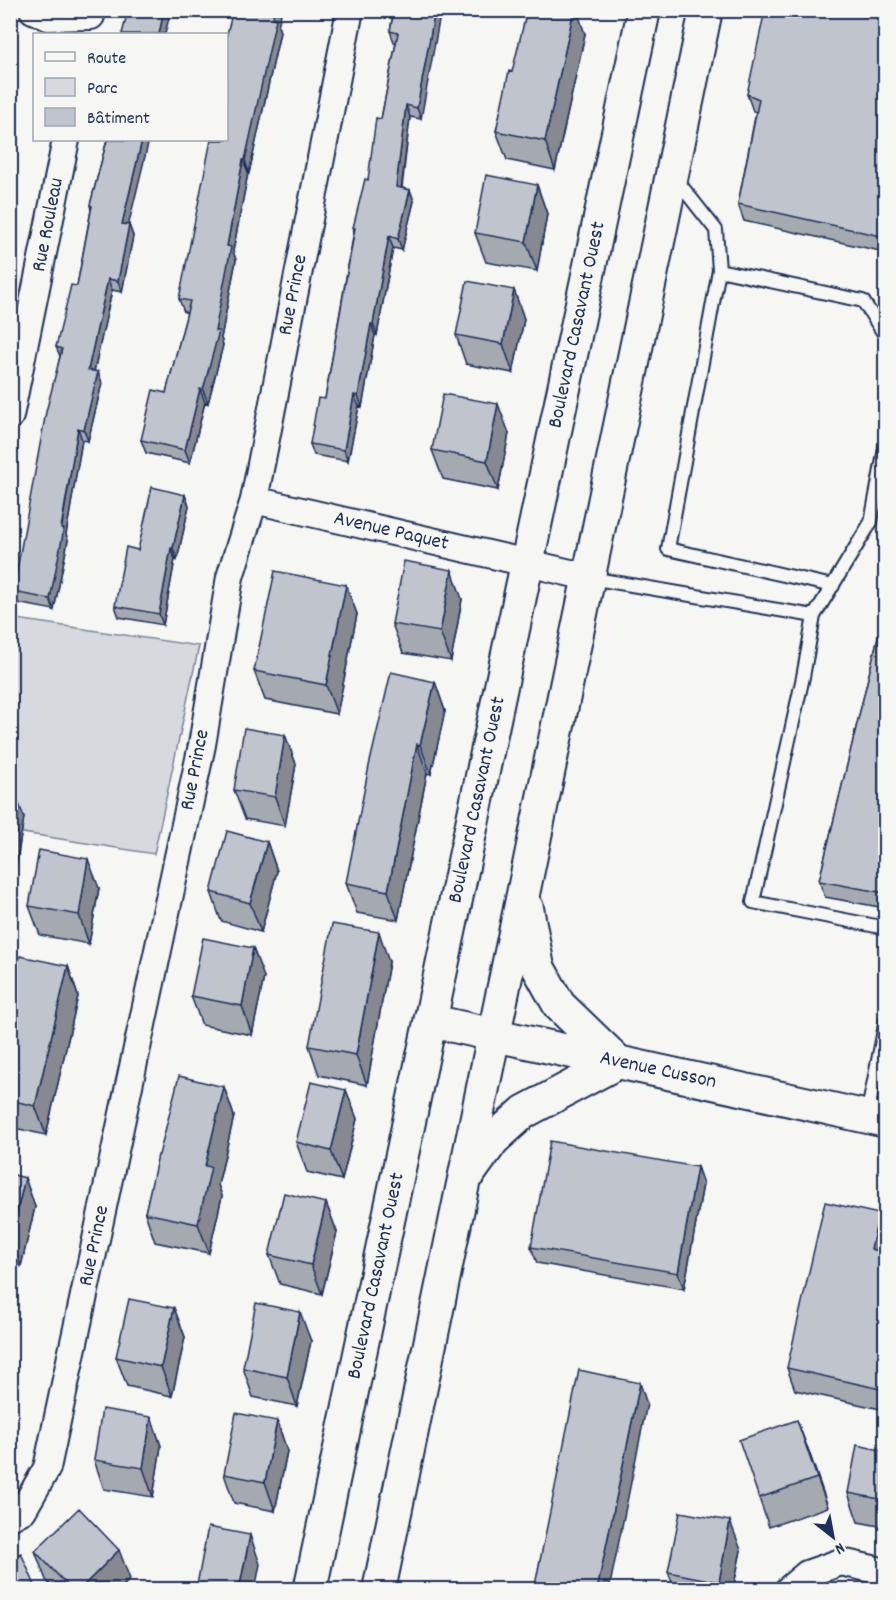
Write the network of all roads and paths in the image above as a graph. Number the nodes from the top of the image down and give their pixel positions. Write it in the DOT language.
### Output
graph roads {
  1 [pos="33,10"];
  2 [pos="350,10"];
  3 [pos="644,10"];
  4 [pos="706,10"];
  5 [pos="90,20"];
  6 [pos="66,141"];
  7 [pos="672,174"];
  8 [pos="719,270"];
  9 [pos="885,337"];
  10 [pos="10,416"];
  11 [pos="885,443"];
  12 [pos="254,500"];
  13 [pos="528,563"];
  14 [pos="588,577"];
  15 [pos="832,586"];
  16 [pos="814,616"];
  17 [pos="524,892"];
  18 [pos="885,928"];
  19 [pos="885,1020"];
  20 [pos="431,1021"];
  21 [pos="494,1036"];
  22 [pos="618,1062"];
  23 [pos="876,1119"];
  24 [pos="465,1180"];
  25 [pos="10,1517"];
  26 [pos="885,1572"];
  27 [pos="310,1590"];
  28 [pos="379,1590"];
  29 [pos="788,1590"];
  1 -- 5 [label="street"];
  2 -- 12 [label="street, Rue Prince"];
  3 -- 13 [label="street, Boulevard Casavant Ouest"];
  4 -- 7 [label="street"];
  6 -- 10 [label="street, Rue Rouleau"];
  7 -- 8 [label="lane"];
  7 -- 14 [label="street"];
  8 -- 9 [label="lane"];
  8 -- 15 [label="lane"];
  11 -- 15 [label="lane"];
  12 -- 13 [label="street, Avenue Paquet"];
  12 -- 25 [label="street, Rue Prince"];
  13 -- 14 [label="street, Avenue Paquet"];
  13 -- 20 [label="street, Boulevard Casavant Ouest"];
  14 -- 16 [label="lane"];
  14 -- 17 [label="street"];
  15 -- 16 [label="lane"];
  16 -- 18 [label="lane"];
  17 -- 21 [label="street"];
  17 -- 22 [label="street"];
  19 -- 23 [label="lane"];
  20 -- 21 [label="street, Avenue Cusson"];
  20 -- 27 [label="street, Boulevard Casavant Ouest"];
  21 -- 22 [label="street, Avenue Cusson"];
  21 -- 24 [label="street"];
  22 -- 23 [label="street, Avenue Cusson"];
  22 -- 24 [label="street"];
  24 -- 28 [label="street"];
  26 -- 29 [label="street"];
}
